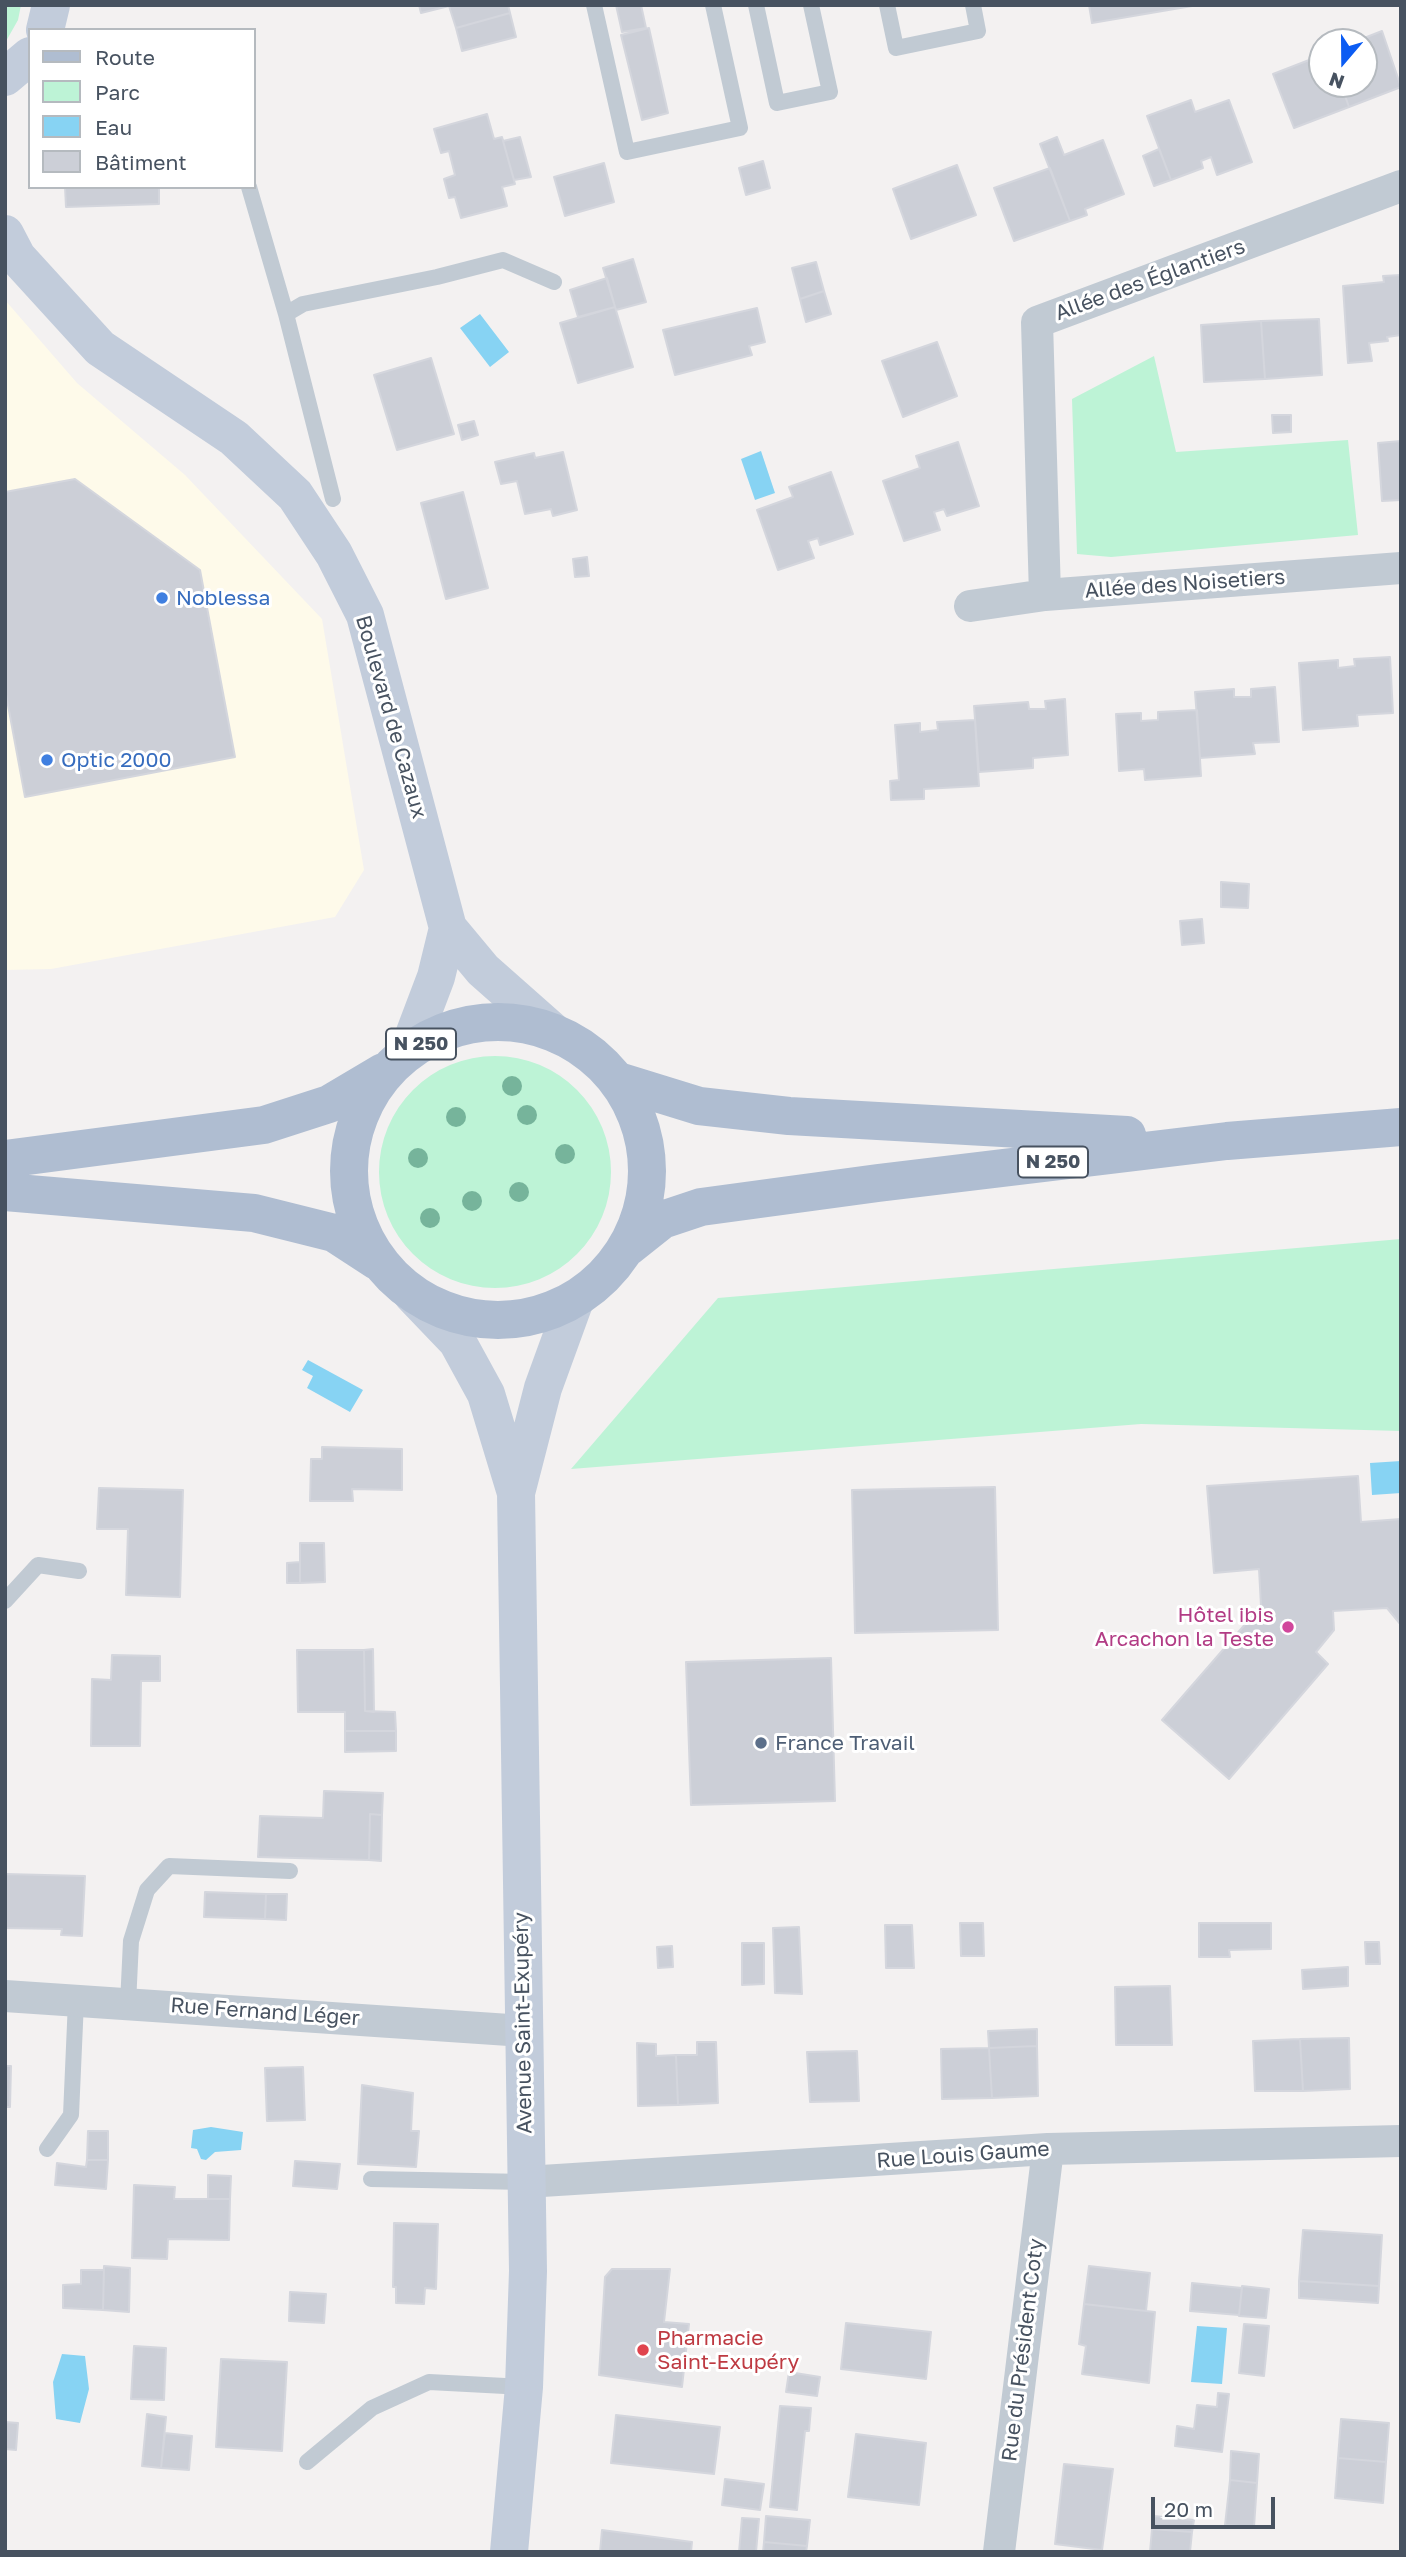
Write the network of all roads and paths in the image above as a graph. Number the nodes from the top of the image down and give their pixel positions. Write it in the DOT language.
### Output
graph roads {
  1 [pos="51,5"];
  2 [pos="594,5"];
  3 [pos="713,5"];
  4 [pos="756,5"];
  5 [pos="811,5"];
  6 [pos="887,5"];
  7 [pos="973,5"];
  8 [pos="45,28"];
  9 [pos="28,58"];
  10 [pos="5,76"];
  11 [pos="1401,187"];
  12 [pos="250,189"];
  13 [pos="5,234"];
  14 [pos="554,282"];
  15 [pos="286,314"];
  16 [pos="333,499"];
  17 [pos="1401,568"];
  18 [pos="1045,595"];
  19 [pos="970,606"];
  20 [pos="449,928"];
  21 [pos="552,1031"];
  22 [pos="399,1059"];
  23 [pos="618,1081"];
  24 [pos="1401,1127"];
  25 [pos="1227,1141"];
  26 [pos="5,1159"];
  27 [pos="5,1192"];
  28 [pos="628,1247"];
  29 [pos="379,1262"];
  30 [pos="412,1294"];
  31 [pos="575,1300"];
  32 [pos="516,1493"];
  33 [pos="79,1571"];
  34 [pos="5,1601"];
  35 [pos="290,1871"];
  36 [pos="5,1996"];
  37 [pos="76,2001"];
  38 [pos="128,2004"];
  39 [pos="524,2031"];
  40 [pos="1401,2141"];
  41 [pos="47,2149"];
  42 [pos="1048,2149"];
  43 [pos="371,2179"];
  44 [pos="526,2182"];
  45 [pos="524,2387"];
  46 [pos="307,2462"];
  47 [pos="509,2552"];
  48 [pos="999,2552"];
  1 -- 8 [label="main road"];
  2 -- 3 [label="lane"];
  4 -- 5 [label="lane"];
  6 -- 7 [label="lane"];
  9 -- 10 [label="main road"];
  11 -- 18 [label="street, Allée des Églantiers"];
  12 -- 15 [label="lane"];
  13 -- 20 [label="main road, Boulevard de Cazaux"];
  14 -- 15 [label="lane"];
  15 -- 16 [label="lane"];
  17 -- 18 [label="street, Allée des Noisetiers"];
  18 -- 19 [label="street, Allée des Noisetiers"];
  20 -- 21 [label="main road, Boulevard de Cazaux"];
  20 -- 22 [label="main road, Boulevard de Cazaux"];
  21 -- 22 [label="main road, N 250"];
  21 -- 23 [label="main road, N 250"];
  22 -- 26 [label="main road, N 250"];
  22 -- 29 [label="main road, N 250"];
  23 -- 25 [label="main road, N 250"];
  23 -- 28 [label="main road, N 250"];
  24 -- 25 [label="main road, N 250"];
  25 -- 28 [label="main road, N 250"];
  27 -- 29 [label="main road, N 250"];
  28 -- 31 [label="main road, N 250"];
  29 -- 30 [label="main road, N 250"];
  30 -- 31 [label="main road, N 250"];
  30 -- 32 [label="main road, Avenue Saint-Exupéry"];
  31 -- 32 [label="main road, Avenue Saint-Exupéry"];
  32 -- 39 [label="main road, Avenue Saint-Exupéry"];
  33 -- 34 [label="lane"];
  35 -- 38 [label="lane"];
  36 -- 37 [label="street, Rue Fernand Léger"];
  37 -- 38 [label="street, Rue Fernand Léger"];
  37 -- 41 [label="lane"];
  38 -- 39 [label="street, Rue Fernand Léger"];
  39 -- 44 [label="main road, Avenue Saint-Exupéry"];
  40 -- 42 [label="street, Rue Louis Gaume"];
  42 -- 44 [label="street, Rue Louis Gaume"];
  42 -- 48 [label="street, Rue du Président Coty"];
  43 -- 44 [label="lane"];
  44 -- 45 [label="main road, Avenue Saint-Exupéry"];
  45 -- 46 [label="lane"];
  45 -- 47 [label="main road, Avenue Saint-Exupéry"];
}
